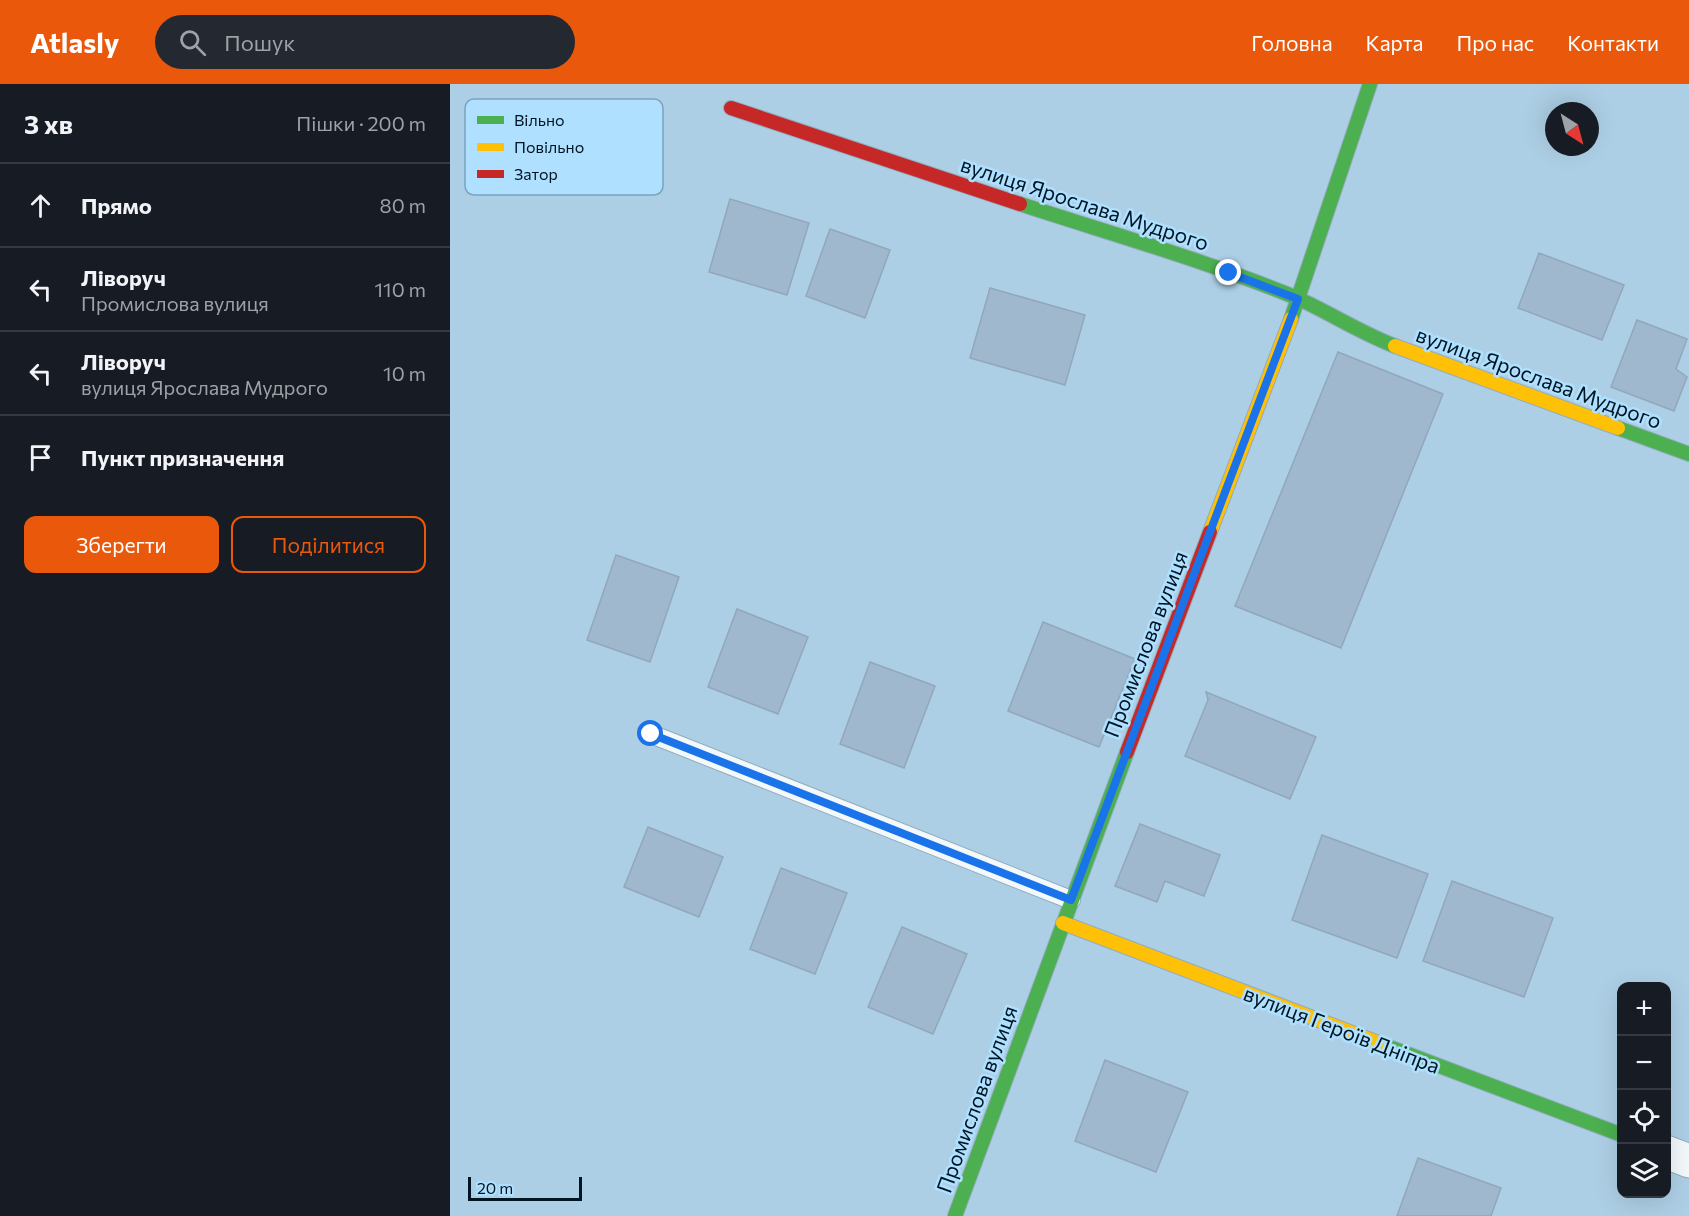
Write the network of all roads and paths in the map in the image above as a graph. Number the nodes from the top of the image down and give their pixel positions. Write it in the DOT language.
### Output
graph roads {
  1 [pos="1370,84"];
  2 [pos="731,108"];
  3 [pos="1298,299"];
  4 [pos="1689,454"];
  5 [pos="651,734"];
  6 [pos="1071,900"];
  7 [pos="1063,923"];
  8 [pos="1617,1133"];
  9 [pos="1671,1154"];
  10 [pos="1689,1161"];
  11 [pos="955,1216"];
  1 -- 3 [label="street, Промислова вулиця"];
  2 -- 3 [label="street, вулиця Ярослава Мудрого"];
  3 -- 4 [label="street, вулиця Ярослава Мудрого"];
  3 -- 6 [label="street, Промислова вулиця"];
  5 -- 6 [label="lane"];
  6 -- 7 [label="street, Промислова вулиця"];
  7 -- 8 [label="street, вулиця Героїв Дніпра"];
  7 -- 11 [label="street, Промислова вулиця"];
  9 -- 10 [label="street"];
}
